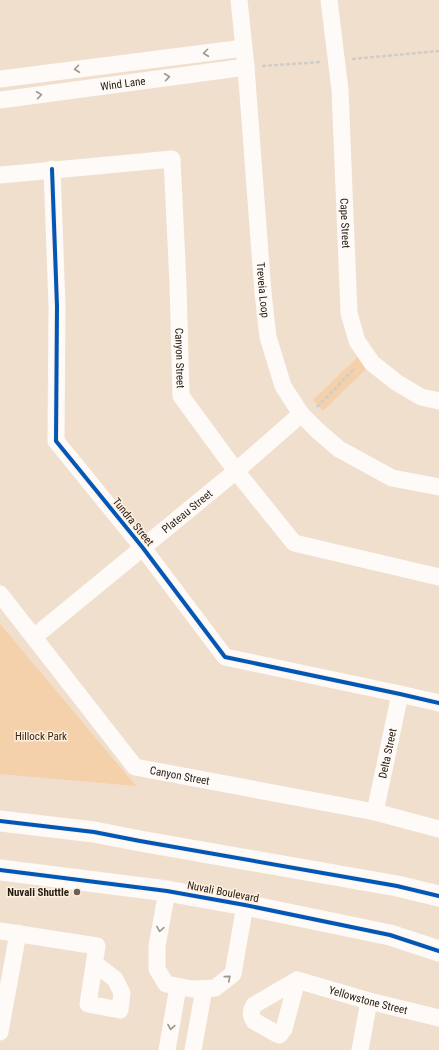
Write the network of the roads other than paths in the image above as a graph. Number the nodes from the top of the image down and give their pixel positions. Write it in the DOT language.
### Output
graph roads {
  1 [pos="239,0"];
  2 [pos="329,0"];
  3 [pos="244,48"];
  4 [pos="246,67"];
  5 [pos="0,79"];
  6 [pos="0,100"];
  7 [pos="52,169"];
  8 [pos="0,175"];
  9 [pos="439,401"];
  10 [pos="303,417"];
  11 [pos="236,470"];
  12 [pos="439,487"];
  13 [pos="142,548"];
  14 [pos="439,578"];
  15 [pos="0,594"];
  16 [pos="34,637"];
  17 [pos="400,694"];
  18 [pos="439,703"];
  19 [pos="376,812"];
  20 [pos="0,821"];
  21 [pos="439,829"];
  22 [pos="0,870"];
  23 [pos="167,890"];
  24 [pos="439,896"];
  25 [pos="245,905"];
  26 [pos="0,931"];
  27 [pos="18,933"];
  28 [pos="439,951"];
  29 [pos="94,963"];
  30 [pos="297,980"];
  31 [pos="178,987"];
  32 [pos="204,988"];
  33 [pos="369,1001"];
  34 [pos="2,1007"];
  35 [pos="439,1018"];
  36 [pos="0,1032"];
  37 [pos="167,1050"];
  38 [pos="193,1050"];
  39 [pos="360,1050"];
  1 -- 3 [label="street, Treveia Loop"];
  2 -- 9 [label="street, Cape Street"];
  3 -- 4 [label="street, Treveia Loop"];
  3 -- 5 [label="street, Wind Lane, one-way"];
  6 -- 4 [label="street, Wind Lane, one-way"];
  4 -- 10 [label="street, Treveia Loop"];
  7 -- 8 [label="street, Canyon Street"];
  7 -- 11 [label="street, Canyon Street"];
  7 -- 13 [label="street, Tundra Street"];
  10 -- 11 [label="street, Plateau Street"];
  10 -- 12 [label="street, Treveia Loop"];
  11 -- 13 [label="street, Plateau Street"];
  11 -- 14 [label="street, Canyon Street"];
  13 -- 16 [label="street, Plateau Street"];
  13 -- 17 [label="street, Tundra Street"];
  15 -- 16 [label="street, Canyon Street"];
  16 -- 19 [label="street, Canyon Street"];
  17 -- 18 [label="street, Tundra Street"];
  17 -- 19 [label="street, Delta Street"];
  19 -- 21 [label="street, Canyon Street"];
  20 -- 24 [label="street"];
  22 -- 23 [label="street, Nuvali Boulevard"];
  23 -- 25 [label="street, Nuvali Boulevard"];
  23 -- 31 [label="street, one-way"];
  25 -- 28 [label="street, Nuvali Boulevard"];
  32 -- 25 [label="street, one-way"];
  26 -- 27 [label="street"];
  27 -- 29 [label="street"];
  27 -- 34 [label="street"];
  30 -- 33 [label="street, Yellowstone Street"];
  31 -- 32 [label="street"];
  31 -- 37 [label="street, one-way"];
  32 -- 38 [label="street"];
  33 -- 35 [label="street, Yellowstone Street"];
  33 -- 39 [label="street"];
  34 -- 36 [label="street"];
}
